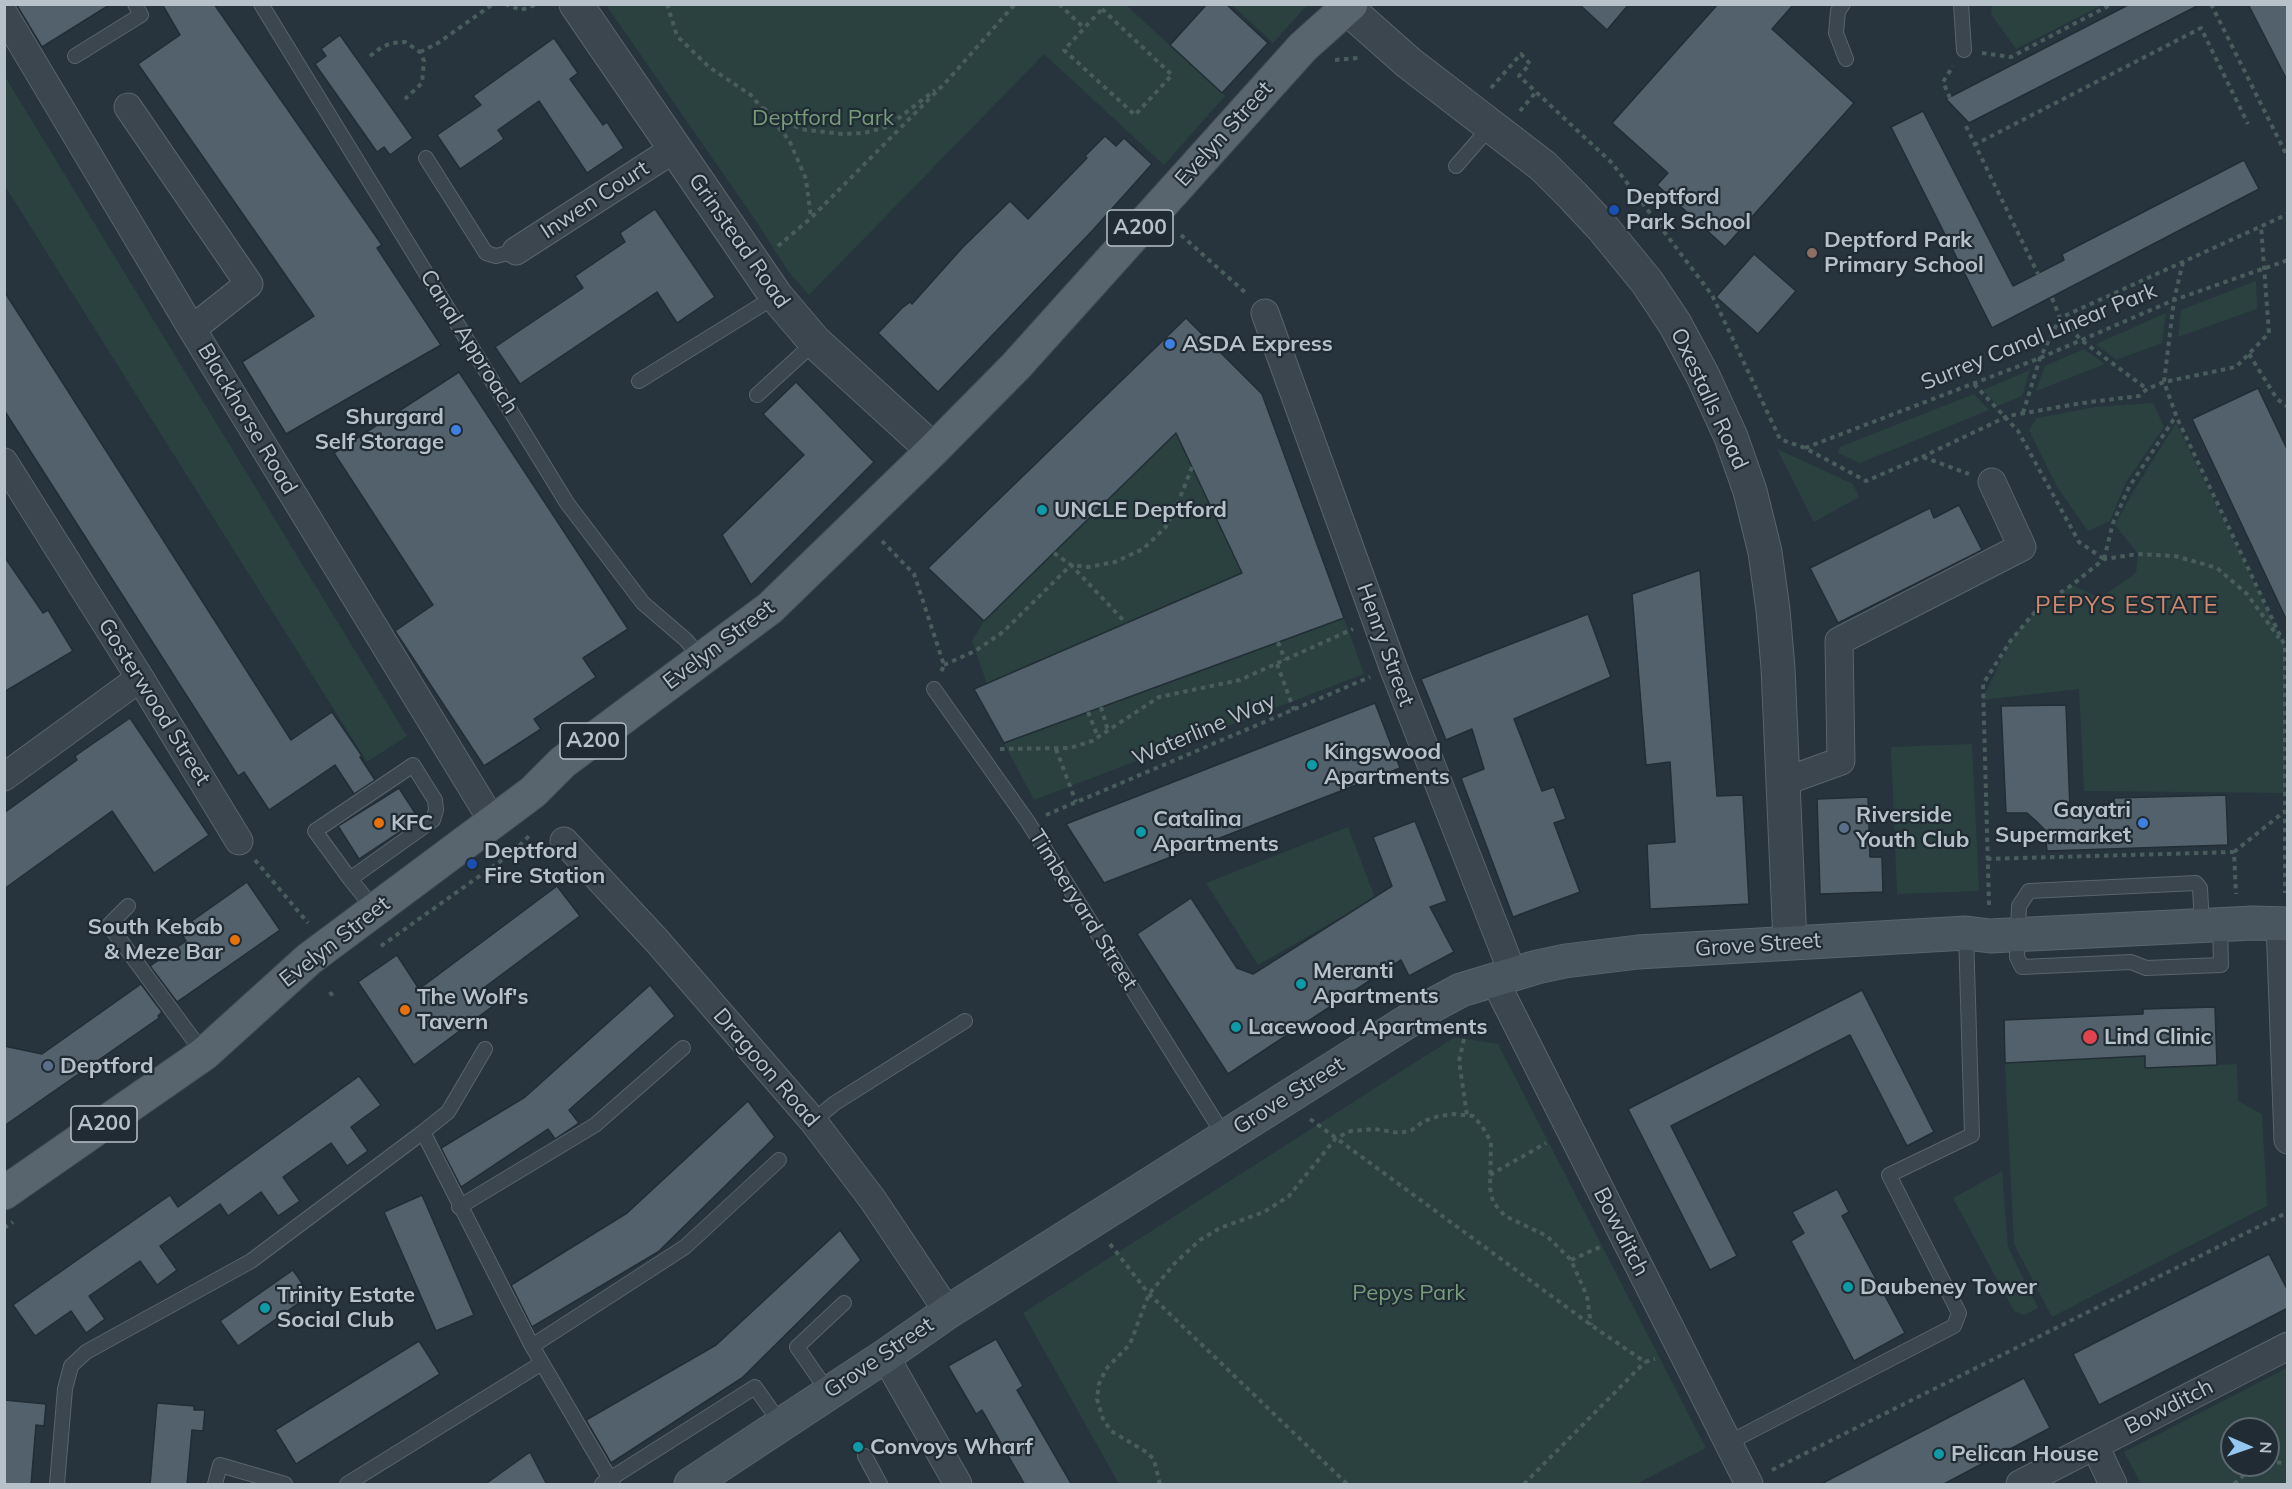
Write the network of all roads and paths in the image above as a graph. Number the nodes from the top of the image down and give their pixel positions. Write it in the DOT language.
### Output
graph roads {
  1 [pos="135,4"];
  2 [pos="261,4"];
  3 [pos="493,4"];
  4 [pos="505,4"];
  5 [pos="538,4"];
  6 [pos="576,4"];
  7 [pos="667,4"];
  8 [pos="1015,4"];
  9 [pos="1059,4"];
  10 [pos="1843,4"];
  11 [pos="1961,4"];
  12 [pos="2112,4"];
  13 [pos="2211,4"];
  14 [pos="1350,7"];
  15 [pos="4,14"];
  16 [pos="1084,28"];
  17 [pos="1964,50"];
  18 [pos="420,52"];
  19 [pos="75,56"];
  20 [pos="370,56"];
  21 [pos="1846,59"];
  22 [pos="947,81"];
  23 [pos="1491,88"];
  24 [pos="1536,92"];
  25 [pos="1950,98"];
  26 [pos="405,99"];
  27 [pos="757,104"];
  28 [pos="128,107"];
  29 [pos="1520,111"];
  30 [pos="2248,124"];
  31 [pos="1491,126"];
  32 [pos="1966,126"];
  33 [pos="1974,145"];
  34 [pos="674,149"];
  35 [pos="426,158"];
  36 [pos="2288,158"];
  37 [pos="1456,166"];
  38 [pos="2288,214"];
  39 [pos="810,218"];
  40 [pos="2261,226"];
  41 [pos="1182,236"];
  42 [pos="516,251"];
  43 [pos="2288,260"];
  44 [pos="2183,262"];
  45 [pos="755,266"];
  46 [pos="2262,269"];
  47 [pos="2038,274"];
  48 [pos="776,296"];
  49 [pos="2052,298"];
  50 [pos="2174,300"];
  51 [pos="1265,313"];
  52 [pos="2060,318"];
  53 [pos="192,329"];
  54 [pos="2081,340"];
  55 [pos="815,342"];
  56 [pos="2249,354"];
  57 [pos="2040,358"];
  58 [pos="639,381"];
  59 [pos="2164,382"];
  60 [pos="1973,384"];
  61 [pos="2147,389"];
  62 [pos="757,395"];
  63 [pos="2288,407"];
  64 [pos="2024,413"];
  65 [pos="2176,416"];
  66 [pos="2005,417"];
  67 [pos="1805,448"];
  68 [pos="933,450"];
  69 [pos="1922,457"];
  70 [pos="4,462"];
  71 [pos="1192,467"];
  72 [pos="1992,482"];
  73 [pos="882,541"];
  74 [pos="1054,553"];
  75 [pos="2104,559"];
  76 [pos="1071,566"];
  77 [pos="1376,620"];
  78 [pos="1126,623"];
  79 [pos="1278,642"];
  80 [pos="2285,646"];
  81 [pos="702,659"];
  82 [pos="1285,660"];
  83 [pos="944,664"];
  84 [pos="1277,664"];
  85 [pos="1393,668"];
  86 [pos="140,678"];
  87 [pos="934,689"];
  88 [pos="1101,707"];
  89 [pos="1294,710"];
  90 [pos="1088,712"];
  91 [pos="1108,731"];
  92 [pos="1098,737"];
  93 [pos="977,749"];
  94 [pos="1056,749"];
  95 [pos="4,777"];
  96 [pos="1784,782"];
  97 [pos="1076,802"];
  98 [pos="2285,812"];
  99 [pos="493,822"];
  100 [pos="1028,822"];
  101 [pos="239,841"];
  102 [pos="564,841"];
  103 [pos="516,849"];
  104 [pos="2234,852"];
  105 [pos="1988,859"];
  106 [pos="350,879"];
  107 [pos="2236,895"];
  108 [pos="128,906"];
  109 [pos="1989,907"];
  110 [pos="375,910"];
  111 [pos="2284,914"];
  112 [pos="2211,924"];
  113 [pos="313,929"];
  114 [pos="1966,933"];
  115 [pos="2016,935"];
  116 [pos="1790,942"];
  117 [pos="373,952"];
  118 [pos="1503,977"];
  119 [pos="1461,990"];
  120 [pos="330,992"];
  121 [pos="334,998"];
  122 [pos="965,1021"];
  123 [pos="683,1048"];
  124 [pos="485,1049"];
  125 [pos="204,1054"];
  126 [pos="1285,1100"];
  127 [pos="1467,1115"];
  128 [pos="813,1121"];
  129 [pos="1570,1129"];
  130 [pos="423,1132"];
  131 [pos="1225,1137"];
  132 [pos="1336,1138"];
  133 [pos="2288,1140"];
  134 [pos="779,1160"];
  135 [pos="1490,1176"];
  136 [pos="4,1193"];
  137 [pos="459,1207"];
  138 [pos="2288,1212"];
  139 [pos="1110,1244"];
  140 [pos="1149,1294"];
  141 [pos="844,1303"];
  142 [pos="948,1312"];
  143 [pos="1591,1325"];
  144 [pos="532,1346"];
  145 [pos="2288,1346"];
  146 [pos="1682,1353"];
  147 [pos="885,1356"];
  148 [pos="1645,1362"];
  149 [pos="542,1363"];
  150 [pos="829,1393"];
  151 [pos="781,1424"];
  152 [pos="1728,1443"];
  153 [pos="2095,1446"];
  154 [pos="865,1456"];
  155 [pos="608,1483"];
  156 [pos="1748,1483"];
  157 [pos="57,1485"];
  158 [pos="215,1485"];
  159 [pos="285,1485"];
  160 [pos="347,1485"];
  161 [pos="691,1485"];
  162 [pos="880,1485"];
  163 [pos="958,1485"];
  164 [pos="1160,1485"];
  165 [pos="1347,1485"];
  166 [pos="1524,1485"];
  167 [pos="2020,1485"];
  168 [pos="2113,1485"];
  1 -- 19 [label="lane"];
  2 -- 81 [label="lane, Canal Approach"];
  3 -- 18 [label="path"];
  4 -- 5 [label="path"];
  6 -- 34 [label="street, Grinstead Road"];
  7 -- 27 [label="path"];
  8 -- 22 [label="path"];
  9 -- 16 [label="path"];
  10 -- 21 [label="lane"];
  11 -- 17 [label="lane"];
  12 -- 17 [label="path"];
  13 -- 36 [label="path"];
  14 -- 31 [label="street, Oxestalls Road"];
  14 -- 68 [label="main road, Evelyn Street / A200"];
  15 -- 53 [label="street, Blackhorse Road"];
  16 -- 16 [label="path"];
  17 -- 25 [label="path"];
  18 -- 20 [label="path"];
  18 -- 26 [label="path"];
  22 -- 27 [label="path"];
  22 -- 39 [label="path"];
  23 -- 24 [label="path"];
  24 -- 29 [label="path"];
  24 -- 67 [label="path"];
  27 -- 39 [label="path"];
  28 -- 53 [label="street"];
  30 -- 33 [label="path"];
  31 -- 37 [label="lane"];
  31 -- 96 [label="street, Oxestalls Road"];
  32 -- 33 [label="path"];
  33 -- 47 [label="path"];
  34 -- 42 [label="street, Inwen Court"];
  34 -- 45 [label="street, Grinstead Road"];
  35 -- 42 [label="lane"];
  38 -- 40 [label="path"];
  39 -- 45 [label="path"];
  40 -- 44 [label="path"];
  40 -- 46 [label="path"];
  41 -- 51 [label="path"];
  43 -- 46 [label="path, Surrey Canal Linear Park"];
  44 -- 50 [label="path"];
  44 -- 52 [label="path"];
  45 -- 48 [label="street, Grinstead Road"];
  46 -- 50 [label="path, Surrey Canal Linear Park"];
  46 -- 56 [label="path"];
  48 -- 55 [label="street, Grinstead Road"];
  48 -- 58 [label="lane"];
  49 -- 52 [label="path"];
  50 -- 54 [label="path, Surrey Canal Linear Park"];
  50 -- 59 [label="path"];
  51 -- 77 [label="street, Henry Street"];
  52 -- 54 [label="path"];
  52 -- 57 [label="path"];
  53 -- 99 [label="street, Blackhorse Road"];
  54 -- 57 [label="path, Surrey Canal Linear Park"];
  54 -- 61 [label="path"];
  55 -- 62 [label="lane"];
  55 -- 68 [label="street, Grinstead Road"];
  56 -- 59 [label="path"];
  56 -- 63 [label="path"];
  57 -- 60 [label="path, Surrey Canal Linear Park"];
  57 -- 64 [label="path"];
  59 -- 61 [label="path"];
  59 -- 65 [label="path"];
  60 -- 66 [label="path"];
  60 -- 67 [label="path, Surrey Canal Linear Park"];
  61 -- 64 [label="path"];
  64 -- 66 [label="path"];
  65 -- 75 [label="path"];
  65 -- 80 [label="path"];
  66 -- 69 [label="path"];
  66 -- 75 [label="path"];
  67 -- 69 [label="path"];
  68 -- 81 [label="main road, Evelyn Street / A200"];
  69 -- 72 [label="path"];
  70 -- 86 [label="street, Gosterwood Street"];
  71 -- 76 [label="path"];
  72 -- 96 [label="street"];
  73 -- 83 [label="path"];
  74 -- 76 [label="path"];
  75 -- 80 [label="path"];
  75 -- 105 [label="path"];
  76 -- 78 [label="path"];
  76 -- 83 [label="path"];
  77 -- 82 [label="path"];
  77 -- 85 [label="street, Henry Street"];
  79 -- 82 [label="path"];
  80 -- 98 [label="path"];
  81 -- 99 [label="main road, Evelyn Street / A200"];
  82 -- 84 [label="path"];
  83 -- 87 [label="path"];
  84 -- 89 [label="path"];
  84 -- 91 [label="path"];
  85 -- 89 [label="path, Waterline Way"];
  85 -- 118 [label="street, Henry Street"];
  86 -- 95 [label="street"];
  86 -- 101 [label="street, Gosterwood Street"];
  87 -- 93 [label="lane, Timberyard Street"];
  88 -- 91 [label="path"];
  89 -- 97 [label="path, Waterline Way"];
  90 -- 92 [label="path"];
  91 -- 92 [label="path"];
  92 -- 94 [label="path"];
  93 -- 94 [label="path"];
  93 -- 100 [label="lane, Timberyard Street"];
  94 -- 97 [label="path"];
  96 -- 116 [label="street, Oxestalls Road"];
  97 -- 100 [label="path, Waterline Way"];
  98 -- 104 [label="path"];
  98 -- 111 [label="path"];
  99 -- 110 [label="main road, Evelyn Street / A200"];
  100 -- 131 [label="lane, Timberyard Street"];
  101 -- 113 [label="path"];
  102 -- 128 [label="street, Dragoon Road"];
  103 -- 117 [label="path, Evelyn Street"];
  104 -- 105 [label="path"];
  104 -- 107 [label="path"];
  105 -- 109 [label="path"];
  106 -- 106 [label="lane"];
  106 -- 110 [label="lane"];
  108 -- 125 [label="lane"];
  110 -- 125 [label="main road, Evelyn Street / A200"];
  111 -- 112 [label="main road, Grove Street"];
  111 -- 133 [label="street"];
  112 -- 115 [label="main road, Grove Street"];
  112 -- 115 [label="lane"];
  112 -- 115 [label="lane"];
  114 -- 115 [label="main road, Grove Street"];
  114 -- 116 [label="main road, Grove Street"];
  114 -- 152 [label="lane"];
  116 -- 118 [label="main road, Grove Street"];
  118 -- 119 [label="main road, Grove Street"];
  118 -- 129 [label="street, Bowditch"];
  119 -- 126 [label="main road, Grove Street"];
  119 -- 127 [label="path"];
  120 -- 121 [label="path"];
  122 -- 128 [label="lane"];
  123 -- 137 [label="lane"];
  124 -- 130 [label="lane"];
  125 -- 136 [label="main road, Evelyn Street / A200"];
  126 -- 131 [label="main road, Grove Street"];
  126 -- 132 [label="path"];
  127 -- 132 [label="path"];
  127 -- 135 [label="path"];
  128 -- 142 [label="street, Dragoon Road"];
  129 -- 135 [label="path"];
  129 -- 146 [label="street, Bowditch"];
  130 -- 137 [label="lane"];
  130 -- 157 [label="lane"];
  131 -- 142 [label="main road, Grove Street"];
  132 -- 140 [label="path"];
  132 -- 143 [label="path"];
  134 -- 144 [label="lane"];
  135 -- 143 [label="path"];
  137 -- 144 [label="lane"];
  138 -- 156 [label="path"];
  139 -- 140 [label="path"];
  140 -- 164 [label="path"];
  140 -- 165 [label="path"];
  141 -- 150 [label="lane"];
  142 -- 147 [label="main road, Grove Street"];
  143 -- 148 [label="path"];
  144 -- 149 [label="lane"];
  145 -- 153 [label="street, Bowditch"];
  146 -- 148 [label="path"];
  146 -- 152 [label="street, Bowditch"];
  147 -- 150 [label="main road, Grove Street"];
  147 -- 163 [label="street"];
  148 -- 166 [label="path"];
  149 -- 155 [label="lane"];
  149 -- 160 [label="lane"];
  150 -- 151 [label="main road, Grove Street"];
  151 -- 155 [label="lane"];
  151 -- 161 [label="main road, Grove Street"];
  152 -- 156 [label="street, Bowditch"];
  153 -- 167 [label="street, Bowditch"];
  153 -- 168 [label="street"];
  154 -- 162 [label="lane"];
  158 -- 159 [label="lane"];
}
